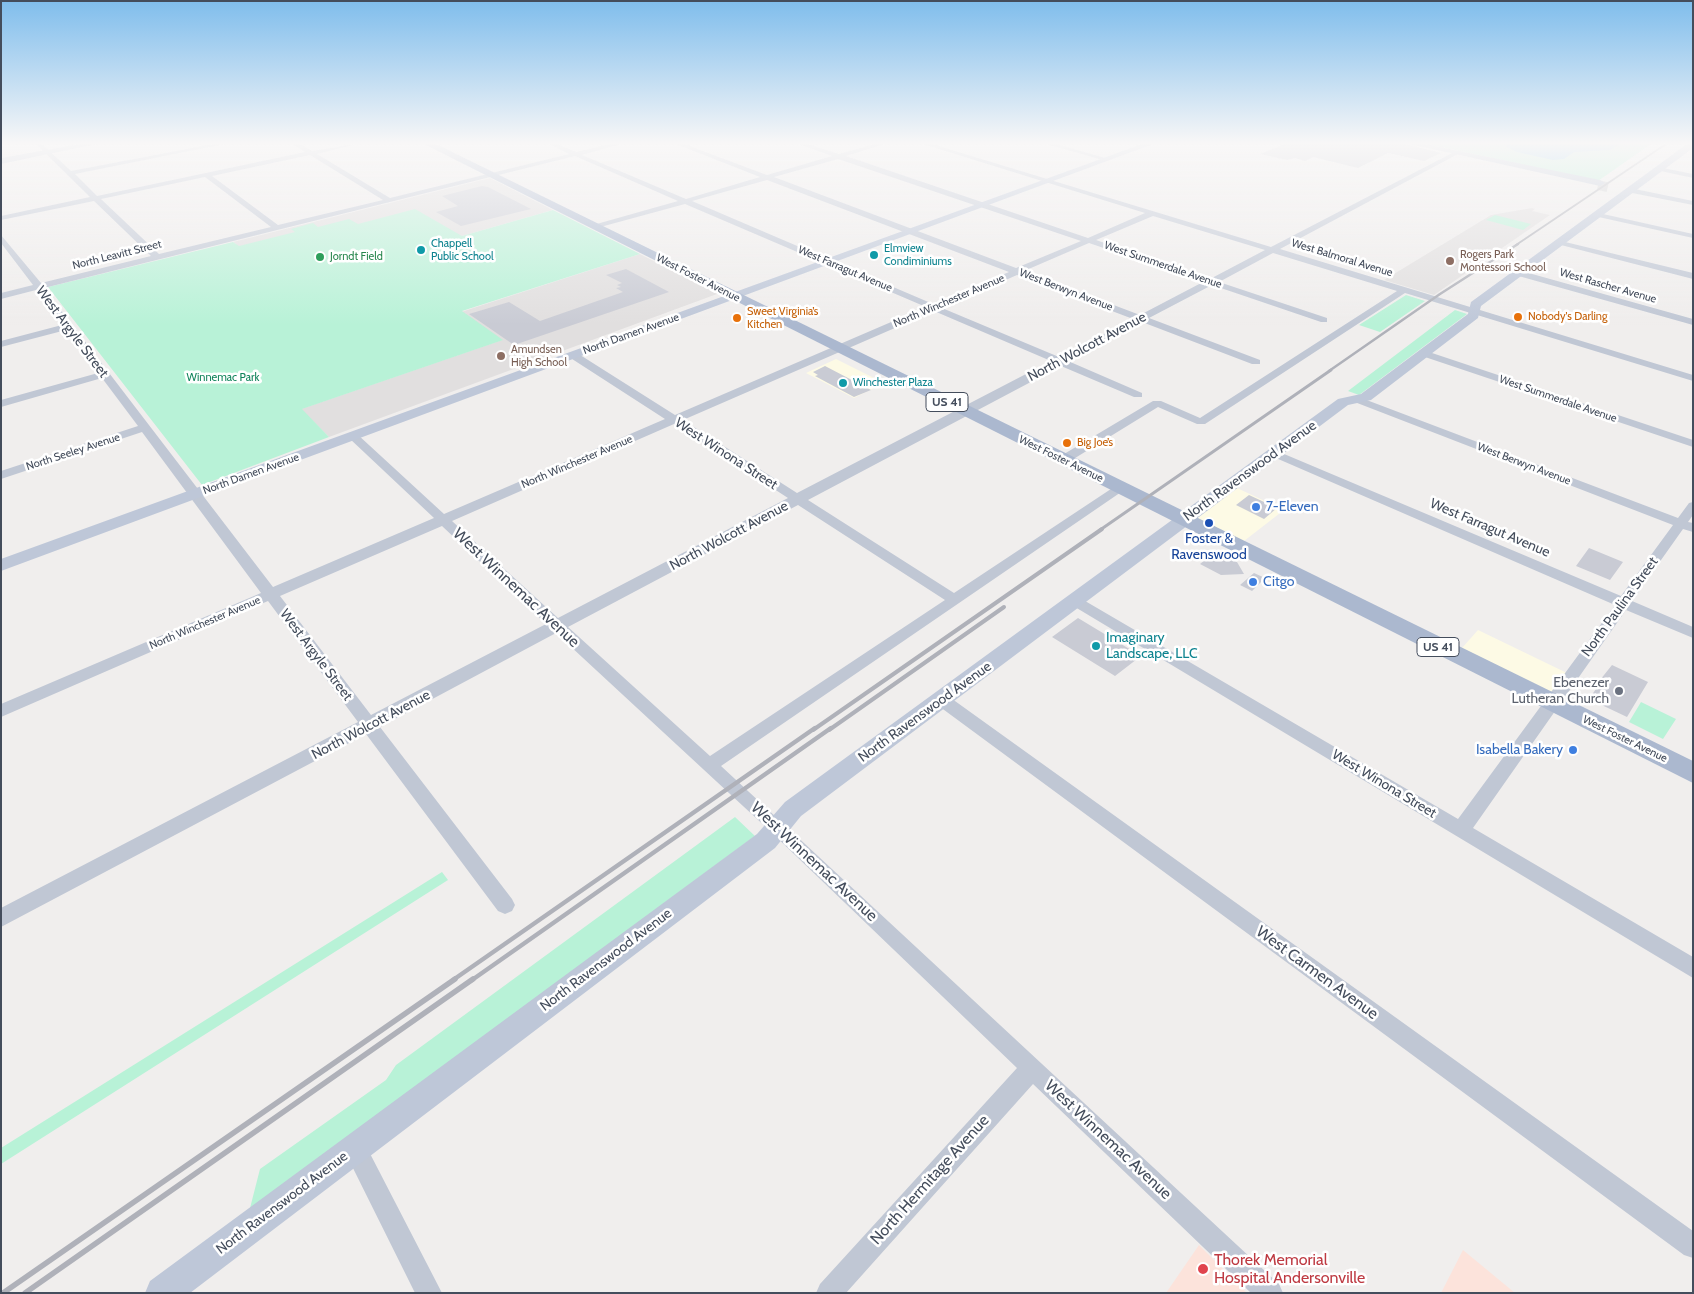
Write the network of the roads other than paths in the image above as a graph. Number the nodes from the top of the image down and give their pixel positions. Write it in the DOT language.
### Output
graph roads {
  1 [pos="66,204"];
  2 [pos="103,204"];
  3 [pos="245,204"];
  4 [pos="371,204"];
  5 [pos="549,204"];
  6 [pos="675,204"];
  7 [pos="694,204"];
  8 [pos="840,204"];
  9 [pos="981,204"];
  10 [pos="983,204"];
  11 [pos="1124,204"];
  12 [pos="1359,204"];
  13 [pos="1610,204"];
  14 [pos="1152,213"];
  15 [pos="1597,214"];
  16 [pos="1,218"];
  17 [pos="276,228"];
  18 [pos="596,228"];
  19 [pos="910,231"];
  20 [pos="1693,236"];
  21 [pos="1,237"];
  22 [pos="1089,240"];
  23 [pos="1560,242"];
  24 [pos="1272,250"];
  25 [pos="7,253"];
  26 [pos="157,257"];
  27 [pos="828,262"];
  28 [pos="1017,272"];
  29 [pos="1518,273"];
  30 [pos="1693,276"];
  31 [pos="1211,282"];
  32 [pos="38,286"];
  33 [pos="1404,290"];
  34 [pos="1,296"];
  35 [pos="734,296"];
  36 [pos="934,308"];
  37 [pos="1475,311"];
  38 [pos="1141,319"];
  39 [pos="1324,320"];
  40 [pos="1693,322"];
  41 [pos="68,326"];
  42 [pos="1,344"];
  43 [pos="840,349"];
  44 [pos="1423,353"];
  45 [pos="573,355"];
  46 [pos="1060,361"];
  47 [pos="1256,362"];
  48 [pos="104,374"];
  49 [pos="1693,378"];
  50 [pos="1138,395"];
  51 [pos="1356,400"];
  52 [pos="1,404"];
  53 [pos="965,411"];
  54 [pos="674,420"];
  55 [pos="144,428"];
  56 [pos="353,436"];
  57 [pos="1693,444"];
  58 [pos="1273,453"];
  59 [pos="1063,460"];
  60 [pos="1,475"];
  61 [pos="1121,488"];
  62 [pos="194,495"];
  63 [pos="798,500"];
  64 [pos="1693,506"];
  65 [pos="443,520"];
  66 [pos="1184,520"];
  67 [pos="1687,525"];
  68 [pos="1,565"];
  69 [pos="271,595"];
  70 [pos="955,600"];
  71 [pos="1075,601"];
  72 [pos="1623,603"];
  73 [pos="557,627"];
  74 [pos="1693,633"];
  75 [pos="942,700"];
  76 [pos="1551,703"];
  77 [pos="1,711"];
  78 [pos="369,725"];
  79 [pos="709,765"];
  80 [pos="1693,773"];
  81 [pos="776,826"];
  82 [pos="1461,830"];
  83 [pos="505,905"];
  84 [pos="1,918"];
  85 [pos="1693,968"];
  86 [pos="1032,1068"];
  87 [pos="355,1148"];
  88 [pos="1693,1246"];
  89 [pos="162,1293"];
  90 [pos="428,1293"];
  91 [pos="829,1293"];
  92 [pos="1270,1293"];
  1 -- 16 [label="street"];
  2 -- 26 [label="street"];
  3 -- 17 [label="street"];
  4 -- 17 [label="street, North Leavitt Street"];
  5 -- 18 [label="main road, West Foster Avenue / US 41"];
  6 -- 18 [label="street"];
  7 -- 27 [label="street, West Farragut Avenue"];
  8 -- 19 [label="street, West Berwyn Avenue"];
  9 -- 19 [label="street, North Damen Avenue"];
  10 -- 22 [label="street, West Summerdale Avenue"];
  11 -- 14 [label="street, West Balmoral Avenue"];
  12 -- 24 [label="street, North Wolcott Avenue"];
  13 -- 15 [label="street, North Ravenswood Avenue"];
  14 -- 22 [label="street, North Winchester Avenue"];
  14 -- 24 [label="street, West Balmoral Avenue"];
  15 -- 20 [label="street"];
  15 -- 23 [label="street, North Ravenswood Avenue"];
  17 -- 26 [label="street, North Leavitt Street"];
  18 -- 35 [label="main road, West Foster Avenue / US 41"];
  19 -- 27 [label="street, North Damen Avenue"];
  19 -- 28 [label="street, West Berwyn Avenue"];
  21 -- 25 [label="street, West Argyle Street"];
  22 -- 28 [label="street, North Winchester Avenue"];
  22 -- 31 [label="street, West Summerdale Avenue"];
  23 -- 29 [label="street, North Ravenswood Avenue"];
  23 -- 30 [label="street"];
  24 -- 31 [label="street, North Wolcott Avenue"];
  24 -- 33 [label="street, West Balmoral Avenue"];
  25 -- 32 [label="street, West Argyle Street"];
  26 -- 32 [label="street, North Leavitt Street"];
  27 -- 35 [label="street, North Damen Avenue"];
  27 -- 36 [label="street, West Farragut Avenue"];
  28 -- 36 [label="street, North Winchester Avenue"];
  28 -- 38 [label="street, West Berwyn Avenue"];
  29 -- 37 [label="street, North Ravenswood Avenue"];
  29 -- 40 [label="street, West Rascher Avenue"];
  31 -- 38 [label="street, North Wolcott Avenue"];
  31 -- 39 [label="street, West Summerdale Avenue"];
  32 -- 34 [label="street, North Leavitt Street"];
  32 -- 41 [label="street, West Argyle Street"];
  33 -- 37 [label="street, West Balmoral Avenue"];
  33 -- 59 [label="street"];
  35 -- 43 [label="main road, West Foster Avenue / US 41"];
  35 -- 45 [label="street, North Damen Avenue"];
  36 -- 43 [label="street, North Winchester Avenue"];
  36 -- 46 [label="street, West Farragut Avenue"];
  37 -- 44 [label="street, North Ravenswood Avenue"];
  37 -- 49 [label="street, West Balmoral Avenue"];
  38 -- 46 [label="street, North Wolcott Avenue"];
  38 -- 47 [label="street, West Berwyn Avenue"];
  41 -- 42 [label="street"];
  41 -- 48 [label="street, West Argyle Street"];
  43 -- 53 [label="main road, West Foster Avenue / US 41"];
  43 -- 54 [label="street, North Winchester Avenue"];
  44 -- 51 [label="street, North Ravenswood Avenue"];
  44 -- 57 [label="street, West Summerdale Avenue"];
  45 -- 54 [label="street, West Winona Street"];
  45 -- 56 [label="street, North Damen Avenue"];
  46 -- 50 [label="street, West Farragut Avenue"];
  46 -- 53 [label="street, North Wolcott Avenue"];
  48 -- 52 [label="street"];
  48 -- 55 [label="street, West Argyle Street"];
  51 -- 58 [label="street, North Ravenswood Avenue"];
  51 -- 67 [label="street, West Berwyn Avenue"];
  53 -- 59 [label="main road, West Foster Avenue / US 41"];
  53 -- 63 [label="street, North Wolcott Avenue"];
  54 -- 63 [label="street, West Winona Street"];
  54 -- 65 [label="street, North Winchester Avenue"];
  55 -- 60 [label="street, North Seeley Avenue"];
  55 -- 62 [label="street, West Argyle Street"];
  56 -- 62 [label="street, North Damen Avenue"];
  56 -- 65 [label="street, West Winnemac Avenue"];
  58 -- 66 [label="street, North Ravenswood Avenue"];
  58 -- 72 [label="street, West Farragut Avenue"];
  59 -- 61 [label="main road, West Foster Avenue / US 41"];
  61 -- 66 [label="main road, West Foster Avenue / US 41"];
  61 -- 70 [label="street"];
  62 -- 68 [label="street, North Damen Avenue"];
  62 -- 69 [label="street, West Argyle Street"];
  63 -- 70 [label="street, West Winona Street"];
  63 -- 73 [label="street, North Wolcott Avenue"];
  64 -- 67 [label="street, North Paulina Street"];
  65 -- 69 [label="street, North Winchester Avenue"];
  65 -- 73 [label="street, West Winnemac Avenue"];
  66 -- 71 [label="street, North Ravenswood Avenue"];
  66 -- 76 [label="main road, West Foster Avenue / US 41"];
  67 -- 72 [label="street, North Paulina Street"];
  69 -- 77 [label="street, North Winchester Avenue"];
  69 -- 78 [label="street, West Argyle Street"];
  70 -- 79 [label="street"];
  71 -- 75 [label="street, North Ravenswood Avenue"];
  71 -- 82 [label="street, West Winona Street"];
  72 -- 74 [label="street, West Farragut Avenue"];
  72 -- 76 [label="street, North Paulina Street"];
  73 -- 78 [label="street, North Wolcott Avenue"];
  73 -- 79 [label="street, West Winnemac Avenue"];
  75 -- 81 [label="street, North Ravenswood Avenue"];
  75 -- 88 [label="street, West Carmen Avenue"];
  76 -- 80 [label="main road, West Foster Avenue / US 41"];
  76 -- 82 [label="street, North Paulina Street"];
  78 -- 83 [label="street, West Argyle Street"];
  78 -- 84 [label="street, North Wolcott Avenue"];
  79 -- 81 [label="street, West Winnemac Avenue"];
  81 -- 86 [label="street, West Winnemac Avenue"];
  81 -- 87 [label="street, North Ravenswood Avenue"];
  82 -- 85 [label="street, West Winona Street"];
  86 -- 91 [label="street, North Hermitage Avenue"];
  86 -- 92 [label="street, West Winnemac Avenue"];
  87 -- 89 [label="street, North Ravenswood Avenue"];
  87 -- 90 [label="street"];
}
